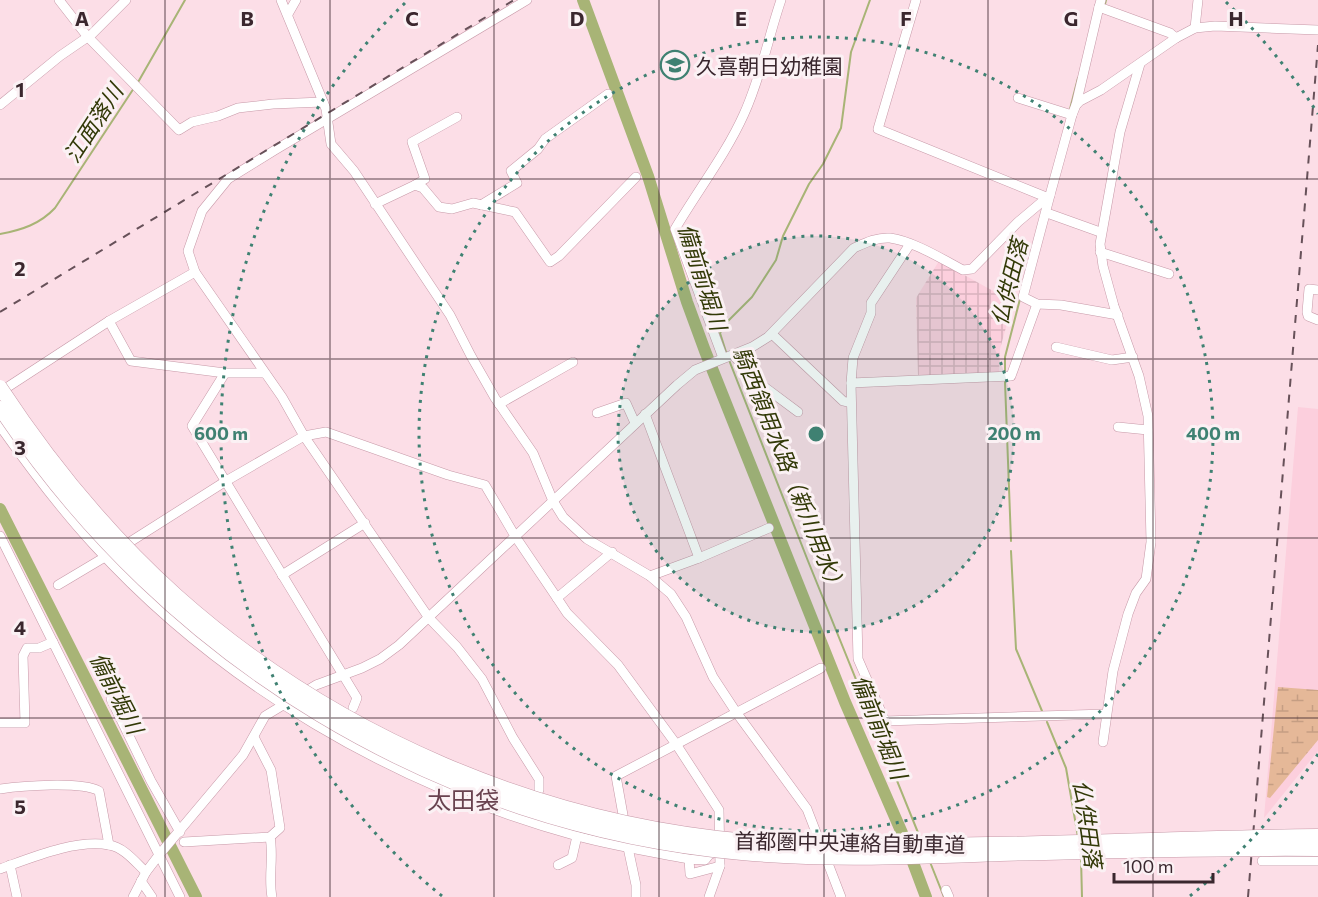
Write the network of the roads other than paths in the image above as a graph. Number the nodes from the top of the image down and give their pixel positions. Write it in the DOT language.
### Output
graph roads {
  1 [pos="60,0"];
  2 [pos="126,0"];
  3 [pos="281,0"];
  4 [pos="296,0"];
  5 [pos="527,0"];
  6 [pos="781,0"];
  7 [pos="916,0"];
  8 [pos="1198,0"];
  9 [pos="1100,4"];
  10 [pos="288,14"];
  11 [pos="1195,28"];
  12 [pos="1318,30"];
  13 [pos="87,36"];
  14 [pos="1176,38"];
  15 [pos="1140,64"];
  16 [pos="608,94"];
  17 [pos="1018,98"];
  18 [pos="323,102"];
  19 [pos="0,105"];
  20 [pos="1076,105"];
  21 [pos="1072,116"];
  22 [pos="457,117"];
  23 [pos="327,119"];
  24 [pos="636,177"];
  25 [pos="415,185"];
  26 [pos="1048,196"];
  27 [pos="375,204"];
  28 [pos="481,205"];
  29 [pos="1047,213"];
  30 [pos="1100,232"];
  31 [pos="910,244"];
  32 [pos="1100,252"];
  33 [pos="195,272"];
  34 [pos="1169,274"];
  35 [pos="1318,290"];
  36 [pos="1037,304"];
  37 [pos="1118,315"];
  38 [pos="1318,320"];
  39 [pos="109,321"];
  40 [pos="772,334"];
  41 [pos="1056,347"];
  42 [pos="728,356"];
  43 [pos="1133,357"];
  44 [pos="573,362"];
  45 [pos="225,373"];
  46 [pos="264,373"];
  47 [pos="851,383"];
  48 [pos="0,387"];
  49 [pos="0,392"];
  50 [pos="500,404"];
  51 [pos="851,404"];
  52 [pos="0,408"];
  53 [pos="798,412"];
  54 [pos="597,413"];
  55 [pos="645,414"];
  56 [pos="635,423"];
  57 [pos="0,426"];
  58 [pos="1118,427"];
  59 [pos="1148,430"];
  60 [pos="304,436"];
  61 [pos="226,481"];
  62 [pos="553,501"];
  63 [pos="365,523"];
  64 [pos="769,528"];
  65 [pos="0,536"];
  66 [pos="515,536"];
  67 [pos="612,552"];
  68 [pos="105,557"];
  69 [pos="699,558"];
  70 [pos="282,575"];
  71 [pos="650,576"];
  72 [pos="58,585"];
  73 [pos="557,598"];
  74 [pos="202,602"];
  75 [pos="164,614"];
  76 [pos="429,618"];
  77 [pos="53,642"];
  78 [pos="821,668"];
  79 [pos="342,676"];
  80 [pos="111,699"];
  81 [pos="283,704"];
  82 [pos="353,708"];
  83 [pos="736,712"];
  84 [pos="1106,714"];
  85 [pos="0,723"];
  86 [pos="387,729"];
  87 [pos="254,737"];
  88 [pos="1103,742"];
  89 [pos="676,744"];
  90 [pos="374,756"];
  91 [pos="0,789"];
  92 [pos="539,790"];
  93 [pos="555,795"];
  94 [pos="180,832"];
  95 [pos="575,835"];
  96 [pos="1318,836"];
  97 [pos="270,837"];
  98 [pos="184,842"];
  99 [pos="110,845"];
  100 [pos="627,848"];
  101 [pos="720,849"];
  102 [pos="1318,849"];
  103 [pos="159,855"];
  104 [pos="689,859"];
  105 [pos="1262,861"];
  106 [pos="1318,861"];
  107 [pos="10,865"];
  108 [pos="558,865"];
  109 [pos="720,866"];
  110 [pos="0,869"];
  111 [pos="146,872"];
  112 [pos="141,881"];
  113 [pos="17,897"];
  114 [pos="133,897"];
  115 [pos="152,897"];
  116 [pos="180,897"];
  117 [pos="272,897"];
  118 [pos="636,897"];
  119 [pos="709,897"];
  120 [pos="841,897"];
  1 -- 13 [label="street"];
  2 -- 13 [label="street"];
  3 -- 10 [label="street"];
  4 -- 10 [label="street"];
  5 -- 23 [label="street"];
  6 -- 42 [label="street"];
  7 -- 26 [label="street"];
  8 -- 11 [label="street"];
  9 -- 14 [label="street"];
  9 -- 20 [label="street"];
  10 -- 18 [label="street"];
  11 -- 12 [label="street"];
  11 -- 14 [label="street"];
  13 -- 18 [label="street"];
  13 -- 19 [label="street"];
  14 -- 15 [label="street"];
  15 -- 20 [label="street"];
  15 -- 30 [label="street"];
  16 -- 28 [label="street"];
  17 -- 21 [label="street"];
  18 -- 23 [label="street"];
  20 -- 21 [label="street"];
  21 -- 26 [label="street"];
  22 -- 25 [label="street"];
  23 -- 27 [label="street"];
  23 -- 33 [label="street"];
  24 -- 28 [label="street"];
  25 -- 27 [label="street"];
  25 -- 28 [label="street"];
  26 -- 29 [label="street"];
  26 -- 31 [label="street"];
  27 -- 50 [label="street"];
  29 -- 30 [label="street"];
  29 -- 36 [label="street"];
  30 -- 32 [label="street"];
  31 -- 40 [label="street"];
  31 -- 47 [label="street"];
  32 -- 34 [label="street"];
  32 -- 37 [label="street"];
  33 -- 39 [label="street"];
  33 -- 46 [label="street"];
  35 -- 38 [label="street"];
  36 -- 37 [label="street"];
  36 -- 47 [label="street"];
  37 -- 43 [label="street"];
  39 -- 45 [label="street"];
  39 -- 49 [label="street"];
  40 -- 42 [label="street"];
  40 -- 51 [label="street"];
  41 -- 43 [label="street"];
  42 -- 53 [label="street"];
  42 -- 55 [label="street"];
  43 -- 59 [label="street"];
  44 -- 50 [label="street"];
  45 -- 46 [label="street"];
  45 -- 61 [label="street"];
  46 -- 60 [label="street"];
  47 -- 51 [label="street"];
  48 -- 96 [label="highway, 首都圏中央連絡自動車道, bridge"];
  50 -- 62 [label="street"];
  51 -- 84 [label="street"];
  52 -- 102 [label="highway, 首都圏中央連絡自動車道, bridge"];
  54 -- 56 [label="street"];
  55 -- 56 [label="street"];
  55 -- 69 [label="street"];
  56 -- 62 [label="street"];
  57 -- 68 [label="street"];
  58 -- 59 [label="street"];
  59 -- 84 [label="street"];
  60 -- 61 [label="street"];
  60 -- 63 [label="street"];
  60 -- 66 [label="street"];
  61 -- 68 [label="street"];
  61 -- 70 [label="street"];
  62 -- 66 [label="street"];
  62 -- 67 [label="street"];
  63 -- 70 [label="street"];
  63 -- 76 [label="street"];
  64 -- 69 [label="street"];
  65 -- 77 [label="street"];
  66 -- 73 [label="street"];
  66 -- 76 [label="street"];
  67 -- 71 [label="street"];
  67 -- 73 [label="street"];
  68 -- 72 [label="street"];
  68 -- 75 [label="street"];
  69 -- 71 [label="street"];
  70 -- 79 [label="street"];
  71 -- 83 [label="street"];
  73 -- 89 [label="street"];
  74 -- 75 [label="street"];
  75 -- 81 [label="street"];
  76 -- 79 [label="street"];
  76 -- 92 [label="street"];
  77 -- 85 [label="street"];
  77 -- 103 [label="street"];
  78 -- 83 [label="street"];
  79 -- 81 [label="street"];
  79 -- 82 [label="street"];
  80 -- 94 [label="street"];
  81 -- 87 [label="street"];
  81 -- 90 [label="street"];
  83 -- 89 [label="street"];
  83 -- 120 [label="street"];
  84 -- 88 [label="street"];
  86 -- 90 [label="street"];
  87 -- 94 [label="street"];
  87 -- 97 [label="street"];
  89 -- 100 [label="street"];
  89 -- 101 [label="street"];
  90 -- 95 [label="street"];
  91 -- 99 [label="street"];
  93 -- 95 [label="street"];
  94 -- 103 [label="street"];
  95 -- 100 [label="street"];
  95 -- 108 [label="street"];
  97 -- 98 [label="street"];
  97 -- 117 [label="street"];
  99 -- 107 [label="street"];
  99 -- 111 [label="street"];
  100 -- 104 [label="street"];
  100 -- 118 [label="street"];
  101 -- 104 [label="street"];
  101 -- 109 [label="street"];
  103 -- 111 [label="street"];
  103 -- 116 [label="street"];
  104 -- 109 [label="street"];
  105 -- 106 [label="street"];
  107 -- 110 [label="street"];
  107 -- 113 [label="street"];
  109 -- 119 [label="street"];
  111 -- 112 [label="street"];
  112 -- 114 [label="street"];
  112 -- 115 [label="street"];
}
